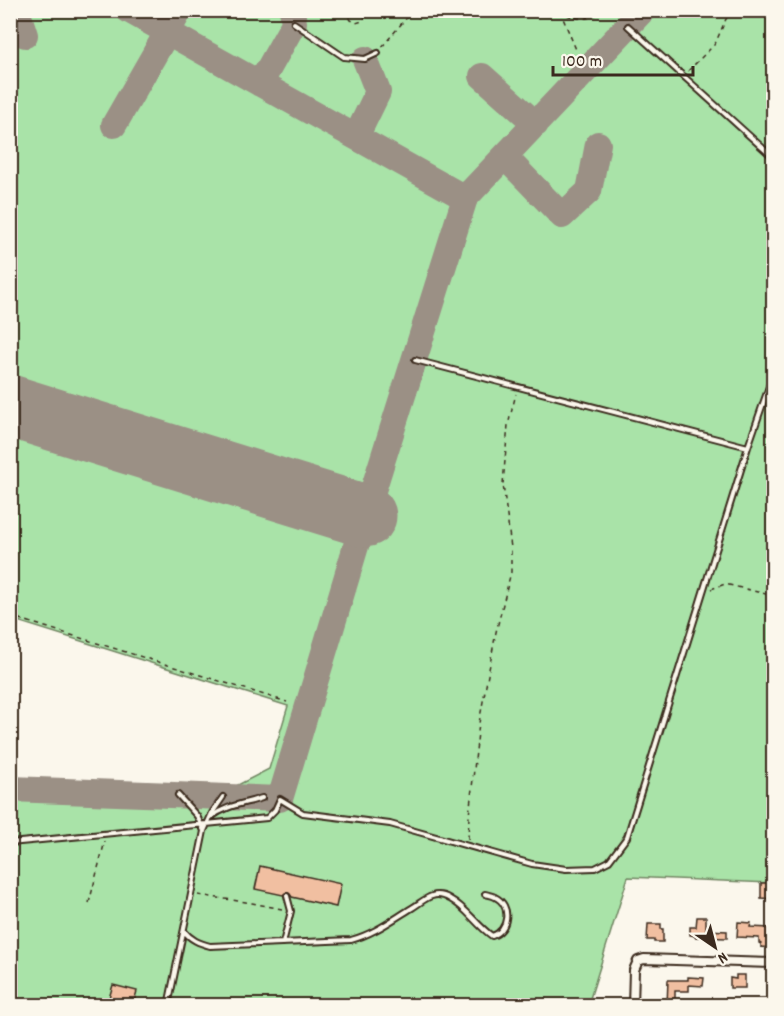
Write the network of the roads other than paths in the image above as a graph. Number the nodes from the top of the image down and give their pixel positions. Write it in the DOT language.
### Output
graph roads {
  1 [pos="294,23"];
  2 [pos="628,26"];
  3 [pos="378,52"];
  4 [pos="774,158"];
  5 [pos="415,360"];
  6 [pos="774,372"];
  7 [pos="748,447"];
  8 [pos="178,795"];
  9 [pos="223,797"];
  10 [pos="262,798"];
  11 [pos="211,818"];
  12 [pos="202,825"];
  13 [pos="208,825"];
  14 [pos="204,831"];
  15 [pos="10,843"];
  16 [pos="485,894"];
  17 [pos="287,896"];
  18 [pos="184,931"];
  19 [pos="283,943"];
  20 [pos="774,963"];
  21 [pos="168,1005"];
  22 [pos="633,1005"];
  1 -- 3 [label="lane"];
  2 -- 4 [label="lane"];
  5 -- 7 [label="lane"];
  6 -- 7 [label="lane"];
  7 -- 13 [label="lane"];
  8 -- 12 [label="lane"];
  9 -- 11 [label="lane"];
  10 -- 11 [label="lane"];
  11 -- 13 [label="lane"];
  12 -- 13 [label="lane"];
  12 -- 14 [label="lane"];
  12 -- 15 [label="lane"];
  13 -- 14 [label="lane"];
  14 -- 18 [label="lane"];
  16 -- 19 [label="lane"];
  17 -- 19 [label="lane"];
  18 -- 19 [label="lane"];
  18 -- 21 [label="lane"];
  20 -- 22 [label="street"];
}
